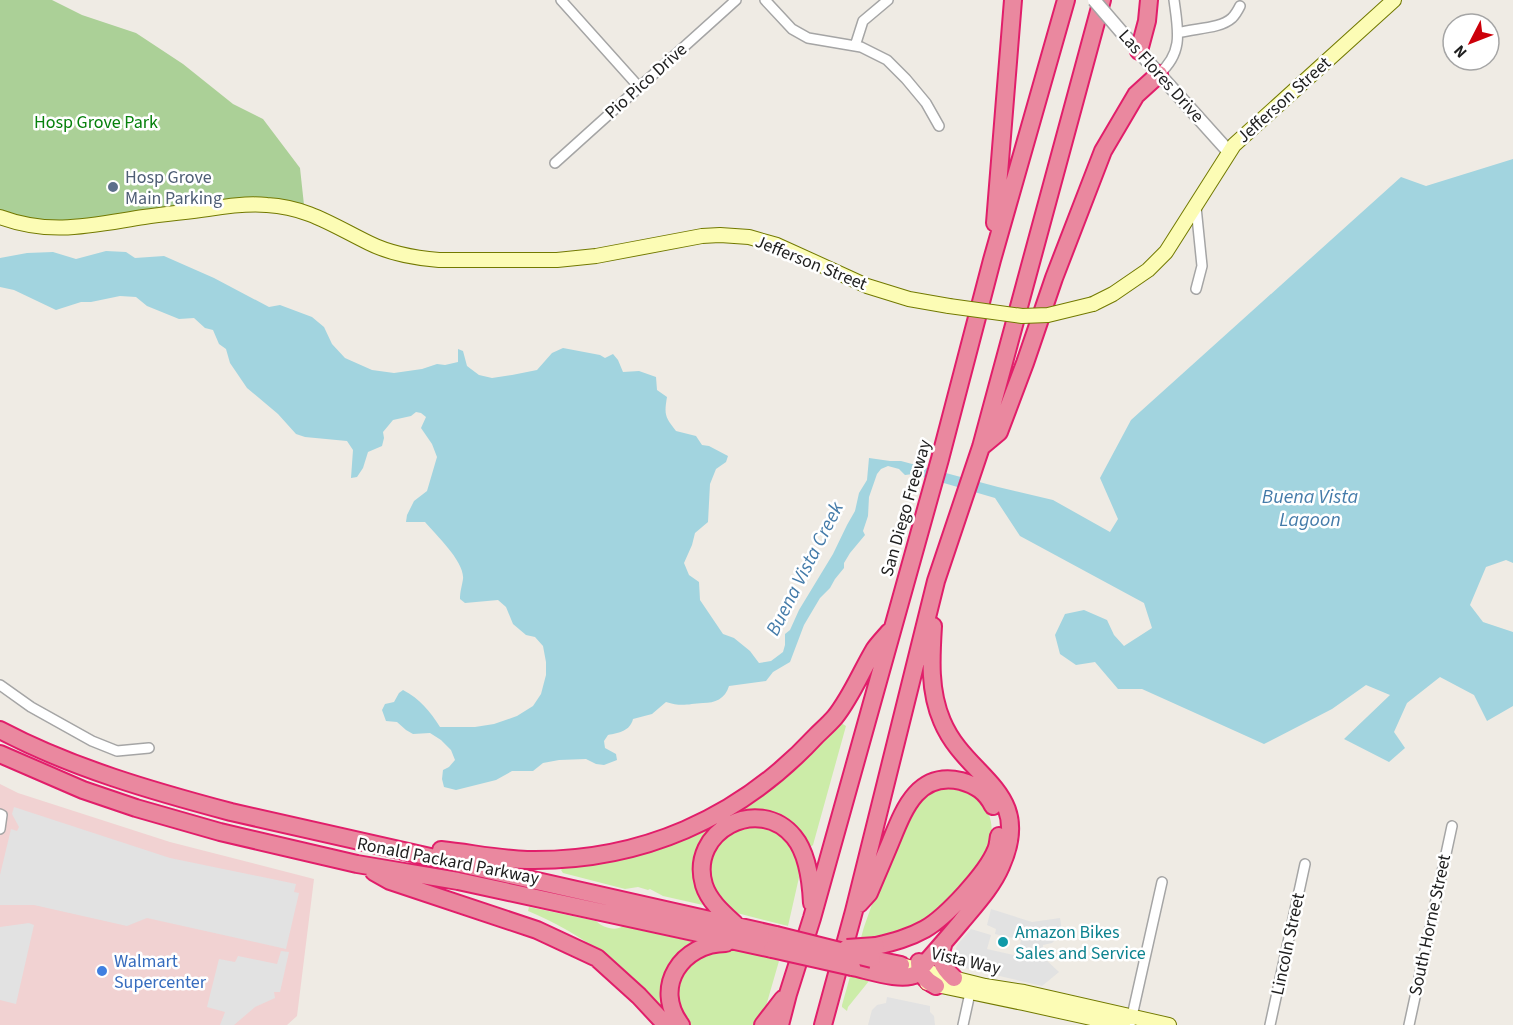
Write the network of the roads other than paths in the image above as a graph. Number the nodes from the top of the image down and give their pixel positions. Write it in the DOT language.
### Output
graph roads {
  1 [pos="561,0"];
  2 [pos="736,0"];
  3 [pos="765,0"];
  4 [pos="888,0"];
  5 [pos="1013,0"];
  6 [pos="1066,0"];
  7 [pos="1094,0"];
  8 [pos="1102,0"];
  9 [pos="1149,0"];
  10 [pos="1174,0"];
  11 [pos="1394,0"];
  12 [pos="1240,6"];
  13 [pos="1178,33"];
  14 [pos="855,46"];
  15 [pos="1139,51"];
  16 [pos="1159,74"];
  17 [pos="639,87"];
  18 [pos="939,126"];
  19 [pos="1229,152"];
  20 [pos="555,163"];
  21 [pos="1196,207"];
  22 [pos="0,217"];
  23 [pos="992,260"];
  24 [pos="1196,289"];
  25 [pos="981,447"];
  26 [pos="936,581"];
  27 [pos="893,627"];
  28 [pos="0,685"];
  29 [pos="0,730"];
  30 [pos="148,748"];
  31 [pos="0,754"];
  32 [pos="0,814"];
  33 [pos="1452,826"];
  34 [pos="0,829"];
  35 [pos="374,844"];
  36 [pos="357,864"];
  37 [pos="1305,864"];
  38 [pos="1162,882"];
  39 [pos="961,897"];
  40 [pos="854,911"];
  41 [pos="812,918"];
  42 [pos="738,926"];
  43 [pos="774,942"];
  44 [pos="944,942"];
  45 [pos="744,943"];
  46 [pos="825,947"];
  47 [pos="872,958"];
  48 [pos="920,970"];
  49 [pos="899,971"];
  50 [pos="954,978"];
  51 [pos="936,986"];
  52 [pos="970,993"];
  53 [pos="788,994"];
  54 [pos="1023,998"];
  55 [pos="1129,1022"];
  56 [pos="666,1025"];
  57 [pos="681,1025"];
  58 [pos="763,1025"];
  59 [pos="780,1025"];
  60 [pos="823,1025"];
  61 [pos="963,1025"];
  62 [pos="1169,1025"];
  63 [pos="1270,1025"];
  64 [pos="1409,1025"];
  1 -- 17 [label="street"];
  2 -- 17 [label="street, Pio Pico Drive"];
  3 -- 14 [label="street"];
  4 -- 14 [label="street"];
  5 -- 23 [label="highway"];
  6 -- 23 [label="highway, San Diego Freeway"];
  7 -- 15 [label="street, Las Flores Drive, bridge"];
  8 -- 25 [label="highway"];
  9 -- 15 [label="highway"];
  10 -- 13 [label="street"];
  11 -- 19 [label="main road, Jefferson Street"];
  12 -- 13 [label="street"];
  13 -- 16 [label="street"];
  14 -- 18 [label="street"];
  15 -- 16 [label="street, Las Flores Drive"];
  16 -- 19 [label="street, Las Flores Drive"];
  16 -- 25 [label="highway"];
  17 -- 20 [label="street, Pio Pico Drive"];
  19 -- 21 [label="main road, Jefferson Street"];
  21 -- 22 [label="main road, Jefferson Street, bridge"];
  21 -- 24 [label="street"];
  23 -- 27 [label="highway, San Diego Freeway"];
  25 -- 26 [label="highway"];
  26 -- 40 [label="highway"];
  26 -- 44 [label="highway"];
  27 -- 35 [label="highway"];
  27 -- 41 [label="highway, San Diego Freeway"];
  28 -- 30 [label="street"];
  29 -- 35 [label="highway, Ronald Packard Parkway"];
  31 -- 36 [label="highway, Ronald Packard Parkway"];
  32 -- 34 [label="street"];
  33 -- 64 [label="street, South Horne Street"];
  35 -- 42 [label="highway, Ronald Packard Parkway"];
  36 -- 45 [label="highway, Ronald Packard Parkway"];
  36 -- 56 [label="highway"];
  37 -- 63 [label="street, Lincoln Street"];
  38 -- 55 [label="street"];
  39 -- 40 [label="highway"];
  39 -- 47 [label="highway"];
  39 -- 48 [label="highway"];
  40 -- 60 [label="highway"];
  41 -- 42 [label="highway"];
  41 -- 53 [label="highway, San Diego Freeway"];
  42 -- 43 [label="highway, Ronald Packard Parkway"];
  43 -- 45 [label="highway, Ronald Packard Parkway"];
  43 -- 46 [label="highway, Ronald Packard Parkway, bridge"];
  43 -- 47 [label="highway, Ronald Packard Parkway, bridge"];
  44 -- 48 [label="highway"];
  44 -- 50 [label="highway"];
  45 -- 57 [label="highway"];
  46 -- 47 [label="highway, Vista Way, bridge"];
  47 -- 49 [label="highway, Vista Way"];
  48 -- 49 [label="highway"];
  48 -- 50 [label="main road, Vista Way"];
  48 -- 51 [label="highway"];
  49 -- 51 [label="main road, Vista Way"];
  50 -- 54 [label="main road, Vista Way"];
  51 -- 52 [label="main road, Vista Way"];
  52 -- 54 [label="main road, Vista Way"];
  52 -- 61 [label="street"];
  53 -- 58 [label="highway"];
  53 -- 59 [label="highway, San Diego Freeway"];
  54 -- 55 [label="main road, Vista Way"];
  55 -- 62 [label="main road, Vista Way"];
}
